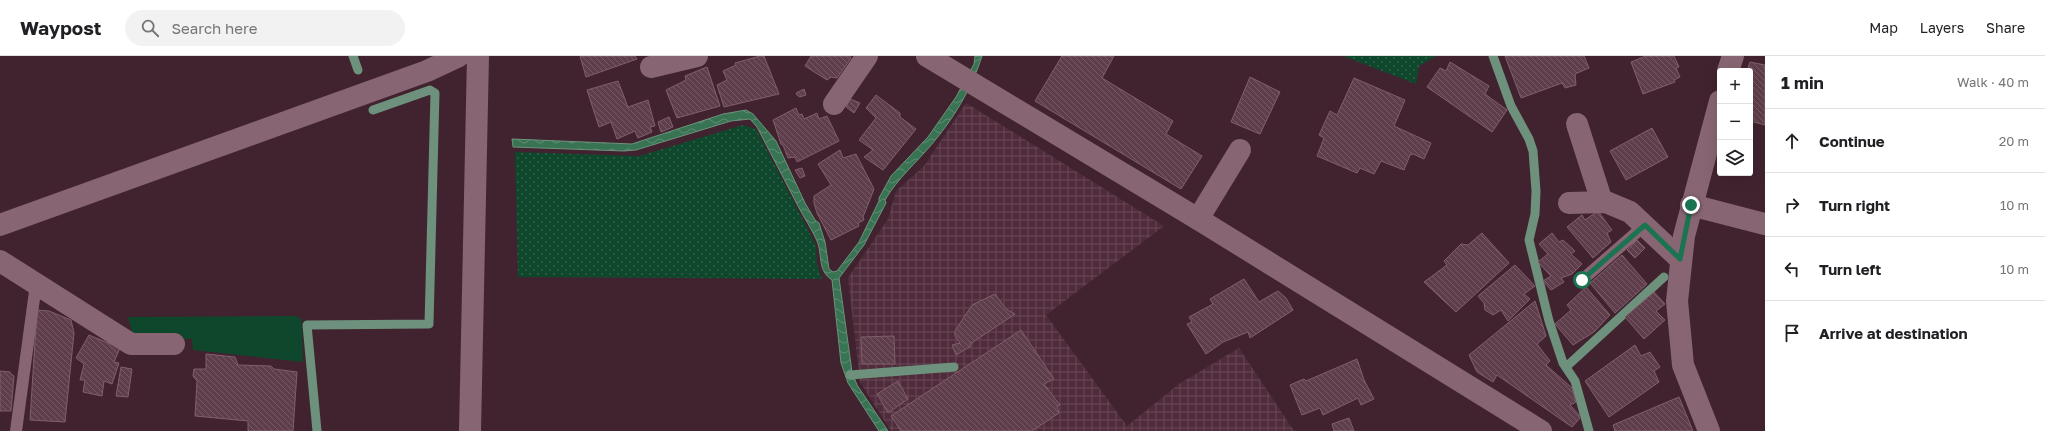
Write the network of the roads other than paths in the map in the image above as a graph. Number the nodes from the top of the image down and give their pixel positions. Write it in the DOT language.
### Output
graph roads {
  1 [pos="460,56"];
  2 [pos="478,56"];
  3 [pos="697,56"];
  4 [pos="867,56"];
  5 [pos="927,56"];
  6 [pos="1733,56"];
  7 [pos="651,67"];
  8 [pos="1729,68"];
  9 [pos="834,104"];
  10 [pos="1719,104"];
  11 [pos="1577,124"];
  12 [pos="1240,150"];
  13 [pos="1602,202"];
  14 [pos="1569,203"];
  15 [pos="1691,205"];
  16 [pos="1198,219"];
  17 [pos="1765,224"];
  18 [pos="0,225"];
  19 [pos="1645,225"];
  20 [pos="1680,259"];
  21 [pos="0,261"];
  22 [pos="1582,280"];
  23 [pos="36,284"];
  24 [pos="174,344"];
  25 [pos="16,431"];
  26 [pos="470,431"];
  27 [pos="1541,431"];
  28 [pos="1709,431"];
  1 -- 18 [label="street"];
  2 -- 26 [label="street"];
  3 -- 7 [label="street"];
  4 -- 9 [label="street"];
  5 -- 16 [label="street"];
  6 -- 8 [label="street"];
  10 -- 15 [label="street"];
  11 -- 13 [label="street"];
  12 -- 16 [label="street"];
  13 -- 14 [label="street"];
  13 -- 19 [label="street"];
  15 -- 17 [label="street"];
  15 -- 20 [label="street"];
  16 -- 27 [label="street"];
  19 -- 20 [label="street"];
  19 -- 22 [label="lane"];
  20 -- 28 [label="street"];
  21 -- 23 [label="street"];
  23 -- 24 [label="street"];
  23 -- 25 [label="lane"];
}
